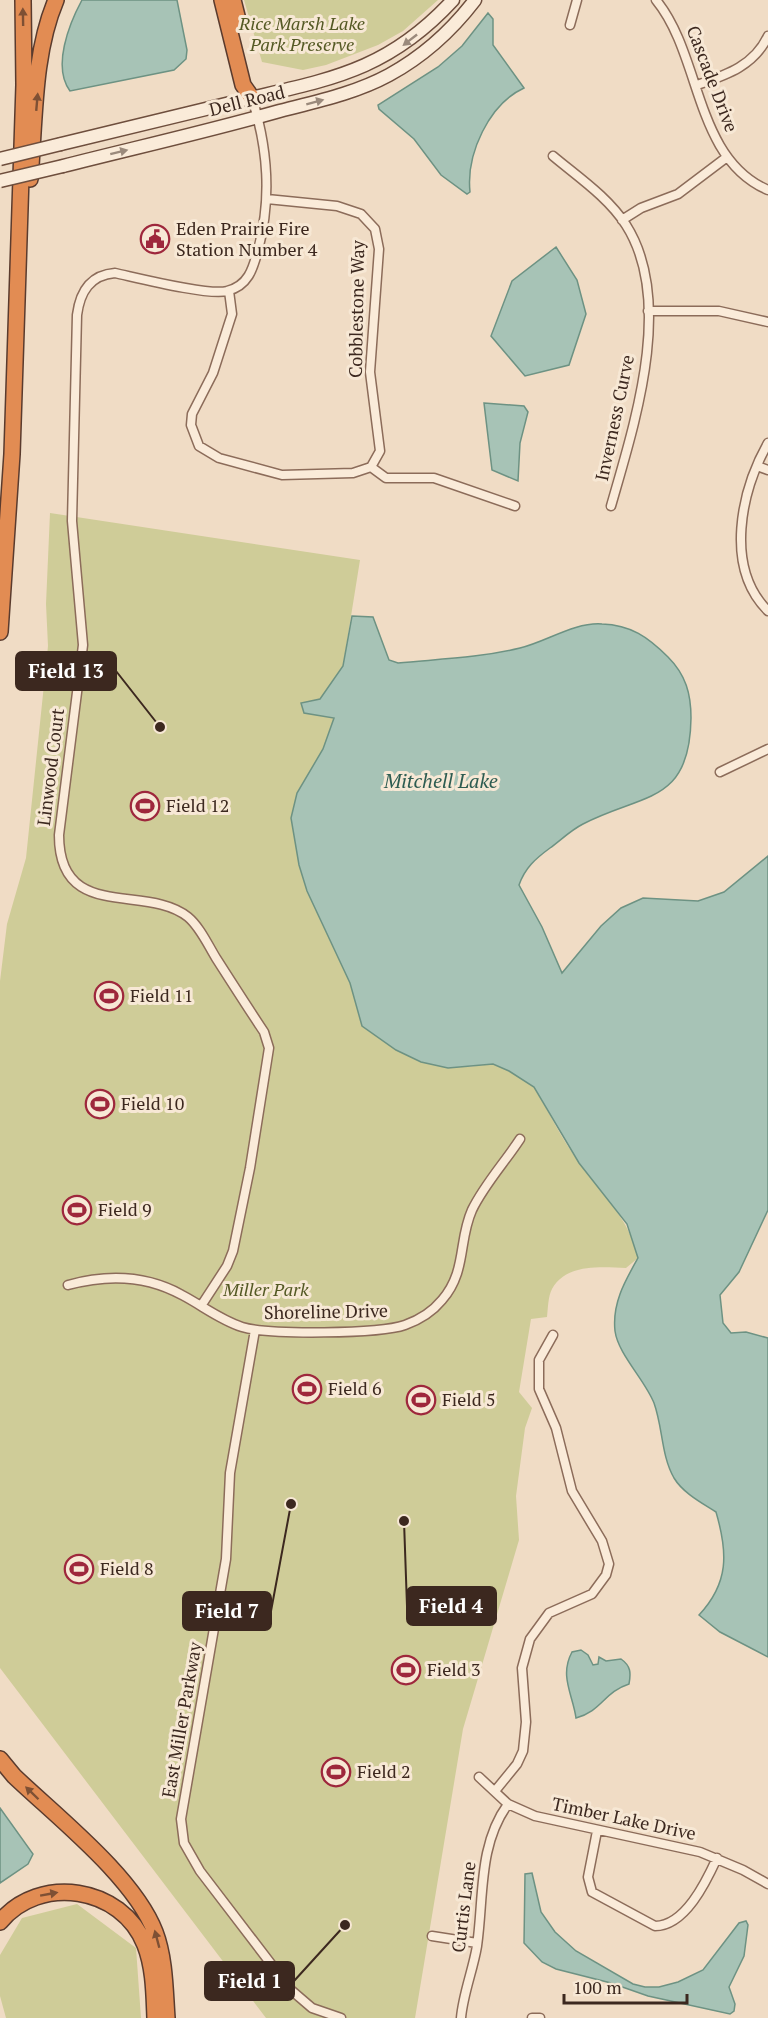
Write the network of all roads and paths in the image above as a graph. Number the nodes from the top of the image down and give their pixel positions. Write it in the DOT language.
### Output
graph roads {
  1 [pos="23,0"];
  2 [pos="56,0"];
  3 [pos="222,0"];
  4 [pos="233,0"];
  5 [pos="453,0"];
  6 [pos="475,0"];
  7 [pos="577,0"];
  8 [pos="656,0"];
  9 [pos="570,25"];
  10 [pos="768,39"];
  11 [pos="697,85"];
  12 [pos="252,98"];
  13 [pos="258,117"];
  14 [pos="553,156"];
  15 [pos="728,157"];
  16 [pos="0,159"];
  17 [pos="0,181"];
  18 [pos="768,190"];
  19 [pos="267,199"];
  20 [pos="622,220"];
  21 [pos="229,291"];
  22 [pos="648,311"];
  23 [pos="768,322"];
  24 [pos="768,443"];
  25 [pos="12,454"];
  26 [pos="757,466"];
  27 [pos="371,467"];
  28 [pos="768,470"];
  29 [pos="515,506"];
  30 [pos="611,506"];
  31 [pos="768,611"];
  32 [pos="0,632"];
  33 [pos="768,749"];
  34 [pos="720,772"];
  35 [pos="520,1139"];
  36 [pos="68,1285"];
  37 [pos="201,1306"];
  38 [pos="255,1330"];
  39 [pos="553,1335"];
  40 [pos="0,1759"];
  41 [pos="479,1777"];
  42 [pos="495,1791"];
  43 [pos="508,1803"];
  44 [pos="597,1831"];
  45 [pos="717,1858"];
  46 [pos="768,1884"];
  47 [pos="0,1922"];
  48 [pos="432,1936"];
  49 [pos="477,1943"];
  50 [pos="156,2018"];
  51 [pos="167,2018"];
  52 [pos="341,2018"];
  53 [pos="461,2018"];
  54 [pos="532,2018"];
  55 [pos="540,2018"];
  25 -- 1 [label="highway, one-way"];
  25 -- 2 [label="highway, one-way"];
  3 -- 12 [label="highway"];
  4 -- 12 [label="highway"];
  5 -- 12 [label="main road, Dell Road, one-way"];
  13 -- 6 [label="main road, Dell Road, one-way"];
  7 -- 9 [label="street"];
  8 -- 11 [label="street, Cascade Drive"];
  10 -- 11 [label="street"];
  11 -- 15 [label="street, Cascade Drive"];
  12 -- 13 [label="street"];
  12 -- 16 [label="main road, Dell Road, bridge"];
  17 -- 13 [label="main road, Dell Road, one-way, bridge"];
  13 -- 19 [label="street"];
  14 -- 20 [label="street, Inverness Curve"];
  15 -- 18 [label="street, Cascade Drive"];
  15 -- 20 [label="street"];
  19 -- 21 [label="street"];
  19 -- 27 [label="street, Cobblestone Way"];
  20 -- 22 [label="street, Inverness Curve"];
  21 -- 27 [label="street"];
  21 -- 37 [label="street, Linwood Court"];
  22 -- 23 [label="street"];
  22 -- 30 [label="street, Inverness Curve"];
  24 -- 26 [label="street"];
  25 -- 32 [label="highway"];
  26 -- 28 [label="street"];
  26 -- 31 [label="street"];
  27 -- 29 [label="street"];
  33 -- 34 [label="street"];
  35 -- 38 [label="street, Shoreline Drive"];
  36 -- 37 [label="street, Shoreline Drive"];
  37 -- 38 [label="street, Shoreline Drive"];
  38 -- 52 [label="street, East Miller Parkway"];
  39 -- 42 [label="street"];
  51 -- 40 [label="highway, one-way"];
  41 -- 42 [label="street, Timber Lake Drive"];
  42 -- 43 [label="street, Timber Lake Drive"];
  43 -- 44 [label="street, Timber Lake Drive"];
  43 -- 49 [label="street, Curtis Lane"];
  44 -- 45 [label="street, Timber Lake Drive"];
  44 -- 45 [label="street"];
  45 -- 46 [label="street, Timber Lake Drive"];
  47 -- 50 [label="highway, one-way"];
  48 -- 49 [label="street"];
  49 -- 53 [label="street, Curtis Lane"];
  54 -- 55 [label="street"];
}
